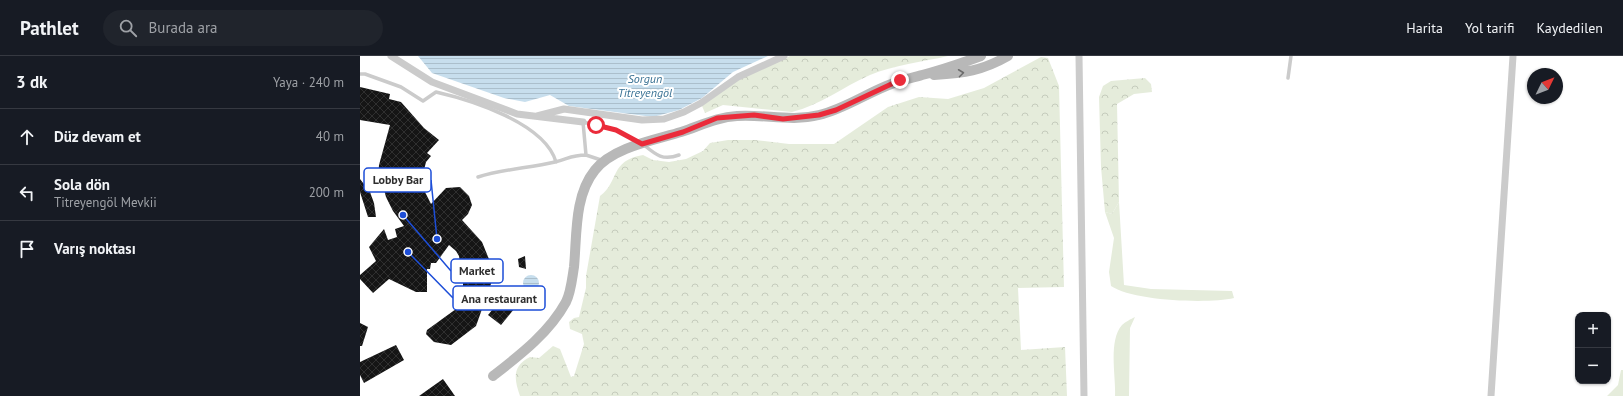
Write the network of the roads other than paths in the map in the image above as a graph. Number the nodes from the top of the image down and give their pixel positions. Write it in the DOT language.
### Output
graph roads {
  1 [pos="391,56"];
  2 [pos="784,56"];
  3 [pos="982,56"];
  4 [pos="1008,56"];
  5 [pos="1080,56"];
  6 [pos="1291,56"];
  7 [pos="1513,56"];
  8 [pos="360,74"];
  9 [pos="922,75"];
  10 [pos="1288,78"];
  11 [pos="537,116"];
  12 [pos="582,122"];
  13 [pos="642,144"];
  14 [pos="586,155"];
  15 [pos="679,155"];
  16 [pos="604,161"];
  17 [pos="556,162"];
  18 [pos="478,177"];
  19 [pos="492,376"];
  20 [pos="1084,396"];
  21 [pos="1491,396"];
  1 -- 11 [label="street"];
  2 -- 11 [label="street"];
  3 -- 9 [label="street"];
  9 -- 4 [label="street, one-way"];
  5 -- 20 [label="street"];
  6 -- 10 [label="lane"];
  7 -- 21 [label="street"];
  8 -- 17 [label="lane"];
  9 -- 13 [label="street"];
  11 -- 12 [label="street"];
  12 -- 13 [label="lane"];
  12 -- 14 [label="lane"];
  13 -- 15 [label="lane"];
  13 -- 16 [label="street"];
  14 -- 16 [label="lane"];
  14 -- 17 [label="lane"];
  16 -- 19 [label="street"];
  17 -- 18 [label="lane"];
}
